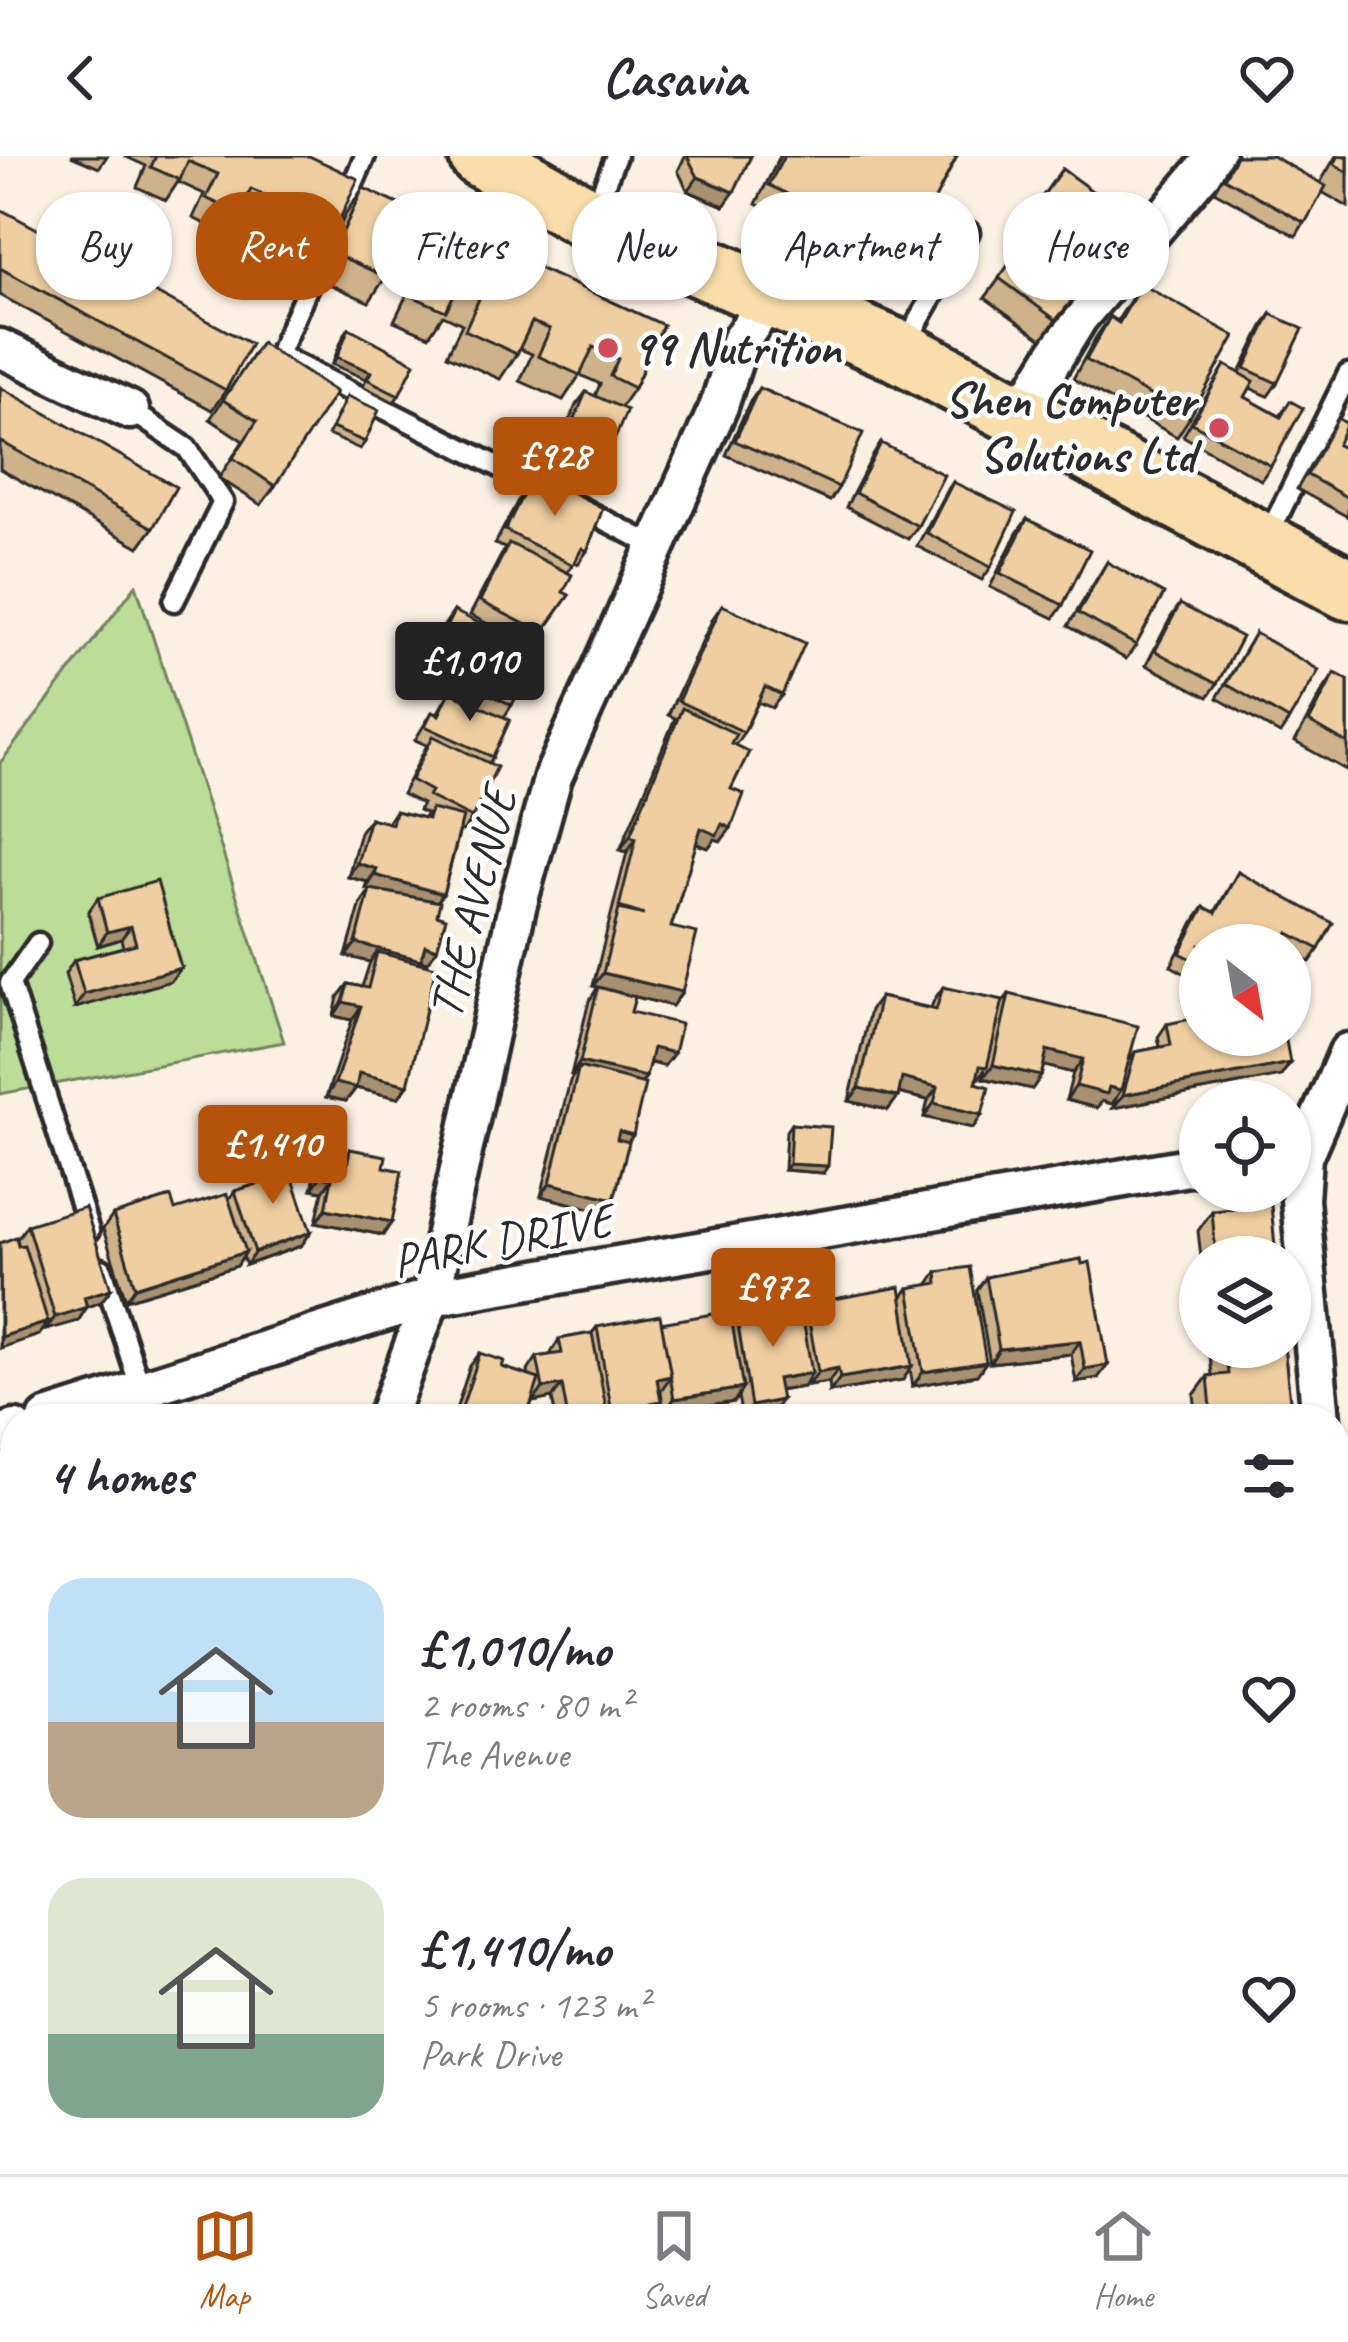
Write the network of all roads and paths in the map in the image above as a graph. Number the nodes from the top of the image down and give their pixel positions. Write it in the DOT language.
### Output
graph roads {
  1 [pos="364,156"];
  2 [pos="480,156"];
  3 [pos="616,156"];
  4 [pos="1216,156"];
  5 [pos="601,192"];
  6 [pos="572,209"];
  7 [pos="770,300"];
  8 [pos="930,300"];
  9 [pos="0,347"];
  10 [pos="901,352"];
  11 [pos="1348,374"];
  12 [pos="130,410"];
  13 [pos="1018,417"];
  14 [pos="1264,544"];
  15 [pos="653,545"];
  16 [pos="1348,589"];
  17 [pos="174,601"];
  18 [pos="38,943"];
  19 [pos="1348,1052"];
  20 [pos="1311,1128"];
  21 [pos="1179,1169"];
  22 [pos="1301,1212"];
  23 [pos="430,1297"];
  24 [pos="141,1390"];
  25 [pos="96,1404"];
  26 [pos="391,1404"];
  27 [pos="1320,1404"];
  1 -- 15 [label="lane"];
  2 -- 6 [label="main road"];
  3 -- 5 [label="lane"];
  4 -- 13 [label="street"];
  7 -- 10 [label="main road"];
  7 -- 15 [label="street, THE AVENUE"];
  8 -- 10 [label="lane"];
  9 -- 12 [label="street"];
  10 -- 13 [label="main road"];
  11 -- 14 [label="lane"];
  12 -- 17 [label="lane"];
  13 -- 14 [label="main road"];
  14 -- 16 [label="main road"];
  15 -- 23 [label="street, THE AVENUE"];
  18 -- 24 [label="lane"];
  19 -- 20 [label="street"];
  21 -- 23 [label="street, PARK DRIVE"];
  22 -- 27 [label="street"];
  23 -- 24 [label="street, PARK DRIVE"];
  23 -- 26 [label="street, THE AVENUE"];
  24 -- 25 [label="street, PARK DRIVE"];
}
